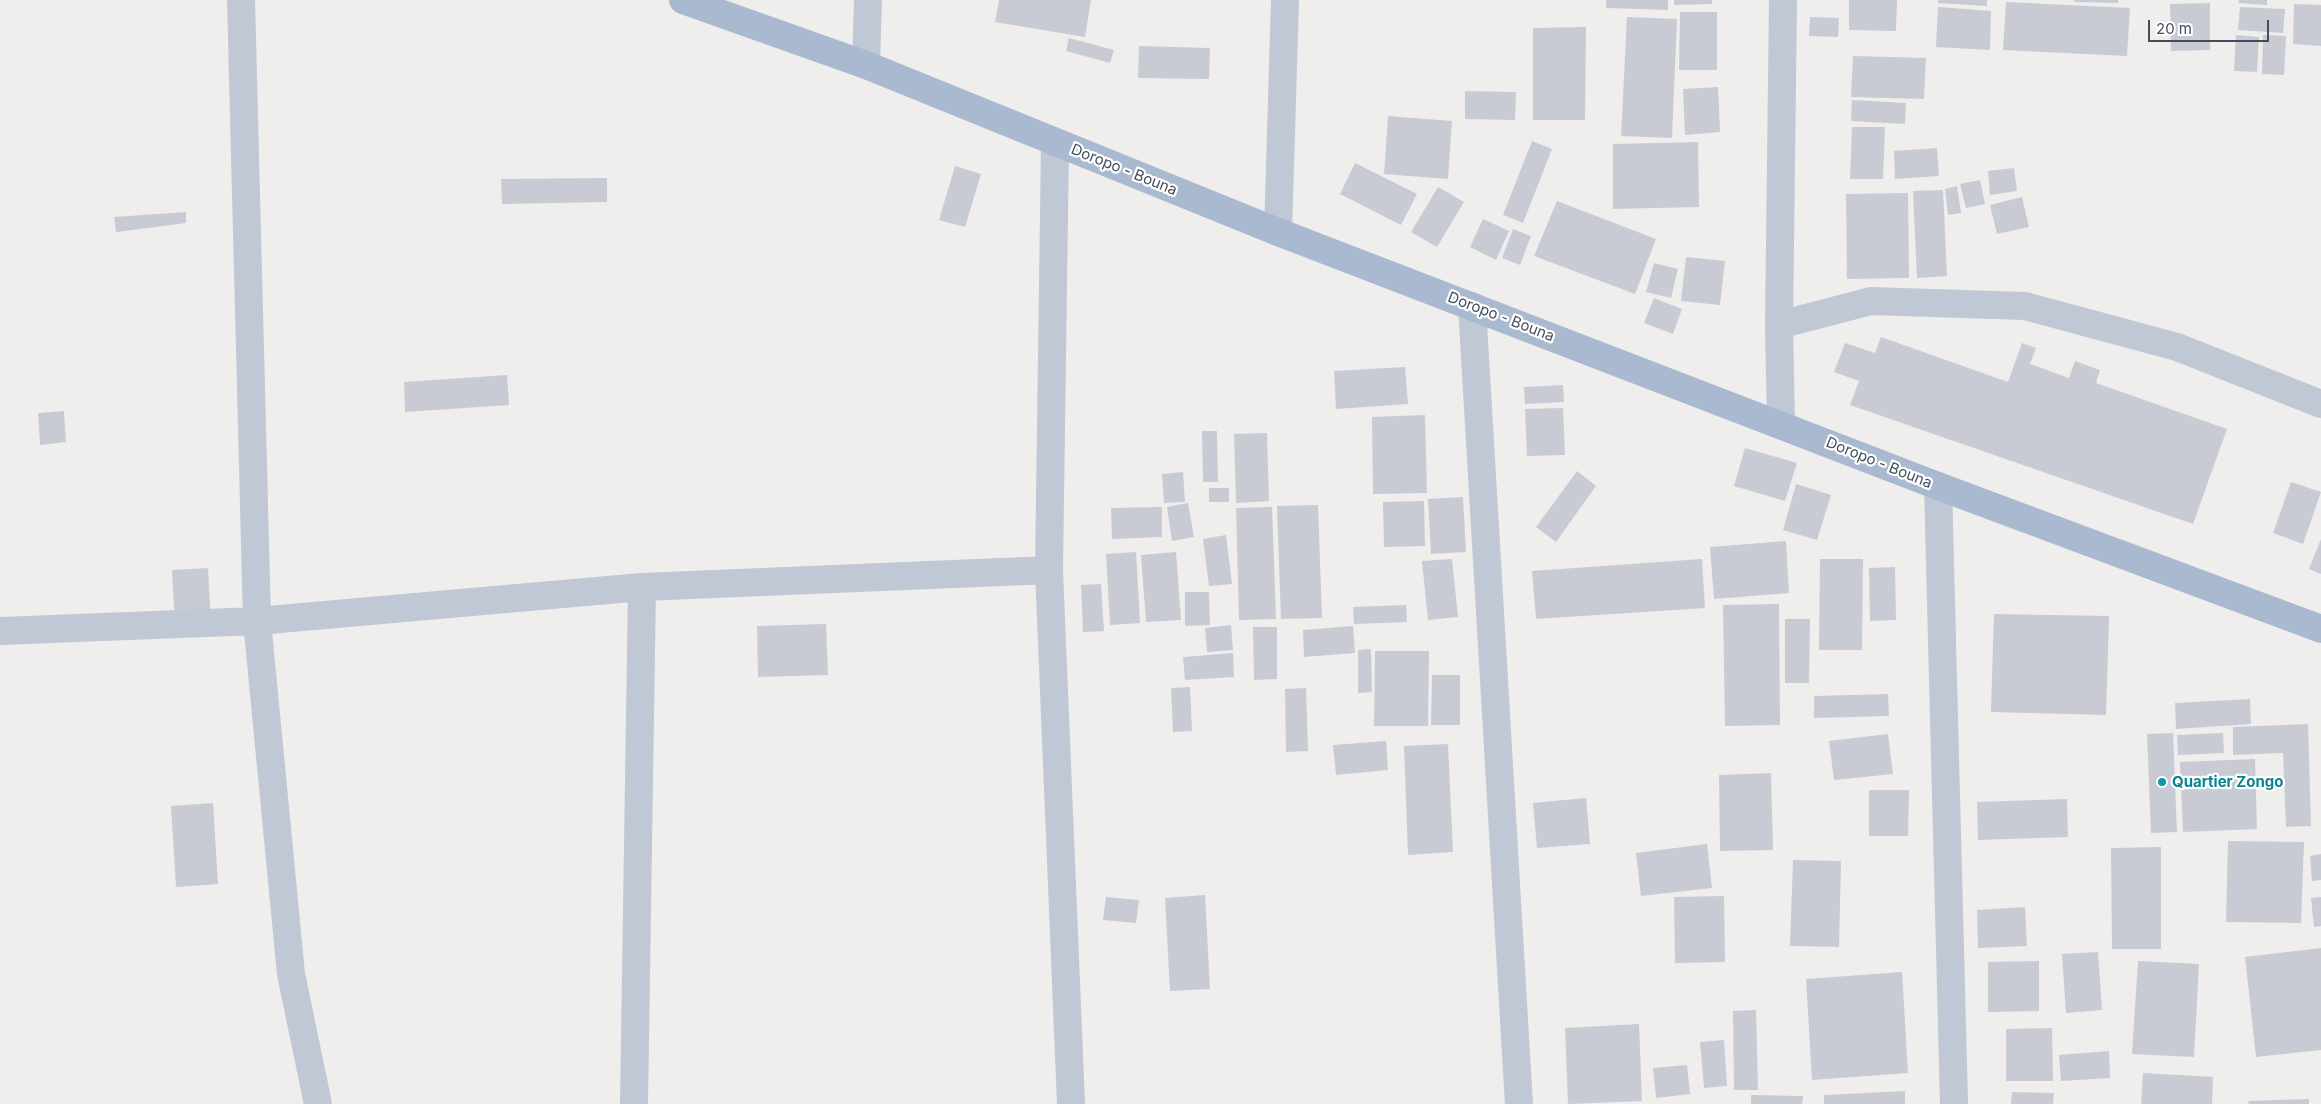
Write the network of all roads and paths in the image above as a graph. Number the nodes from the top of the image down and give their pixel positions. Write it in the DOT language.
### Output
graph roads {
  1 [pos="241,0"];
  2 [pos="683,0"];
  3 [pos="868,0"];
  4 [pos="1286,0"];
  5 [pos="1784,0"];
  6 [pos="866,65"];
  7 [pos="1054,142"];
  8 [pos="1278,232"];
  9 [pos="1472,306"];
  10 [pos="1779,324"];
  11 [pos="2321,404"];
  12 [pos="1782,425"];
  13 [pos="1938,486"];
  14 [pos="1049,570"];
  15 [pos="642,587"];
  16 [pos="257,621"];
  17 [pos="2321,628"];
  18 [pos="0,631"];
  19 [pos="318,1104"];
  20 [pos="634,1104"];
  21 [pos="1071,1104"];
  22 [pos="1519,1104"];
  23 [pos="1954,1104"];
  1 -- 16 [label="street"];
  2 -- 6 [label="main road, Doropo - Bouna"];
  3 -- 6 [label="street"];
  4 -- 8 [label="street"];
  5 -- 10 [label="street"];
  6 -- 7 [label="main road, Doropo - Bouna"];
  7 -- 8 [label="main road, Doropo - Bouna"];
  7 -- 14 [label="street"];
  8 -- 9 [label="main road, Doropo - Bouna"];
  9 -- 12 [label="main road, Doropo - Bouna"];
  9 -- 22 [label="street"];
  10 -- 11 [label="street"];
  10 -- 12 [label="street"];
  12 -- 13 [label="main road, Doropo - Bouna"];
  13 -- 17 [label="main road, Doropo - Bouna"];
  13 -- 23 [label="street"];
  14 -- 15 [label="street"];
  14 -- 21 [label="street"];
  15 -- 16 [label="street"];
  15 -- 20 [label="street"];
  16 -- 18 [label="street"];
  16 -- 19 [label="street"];
}
